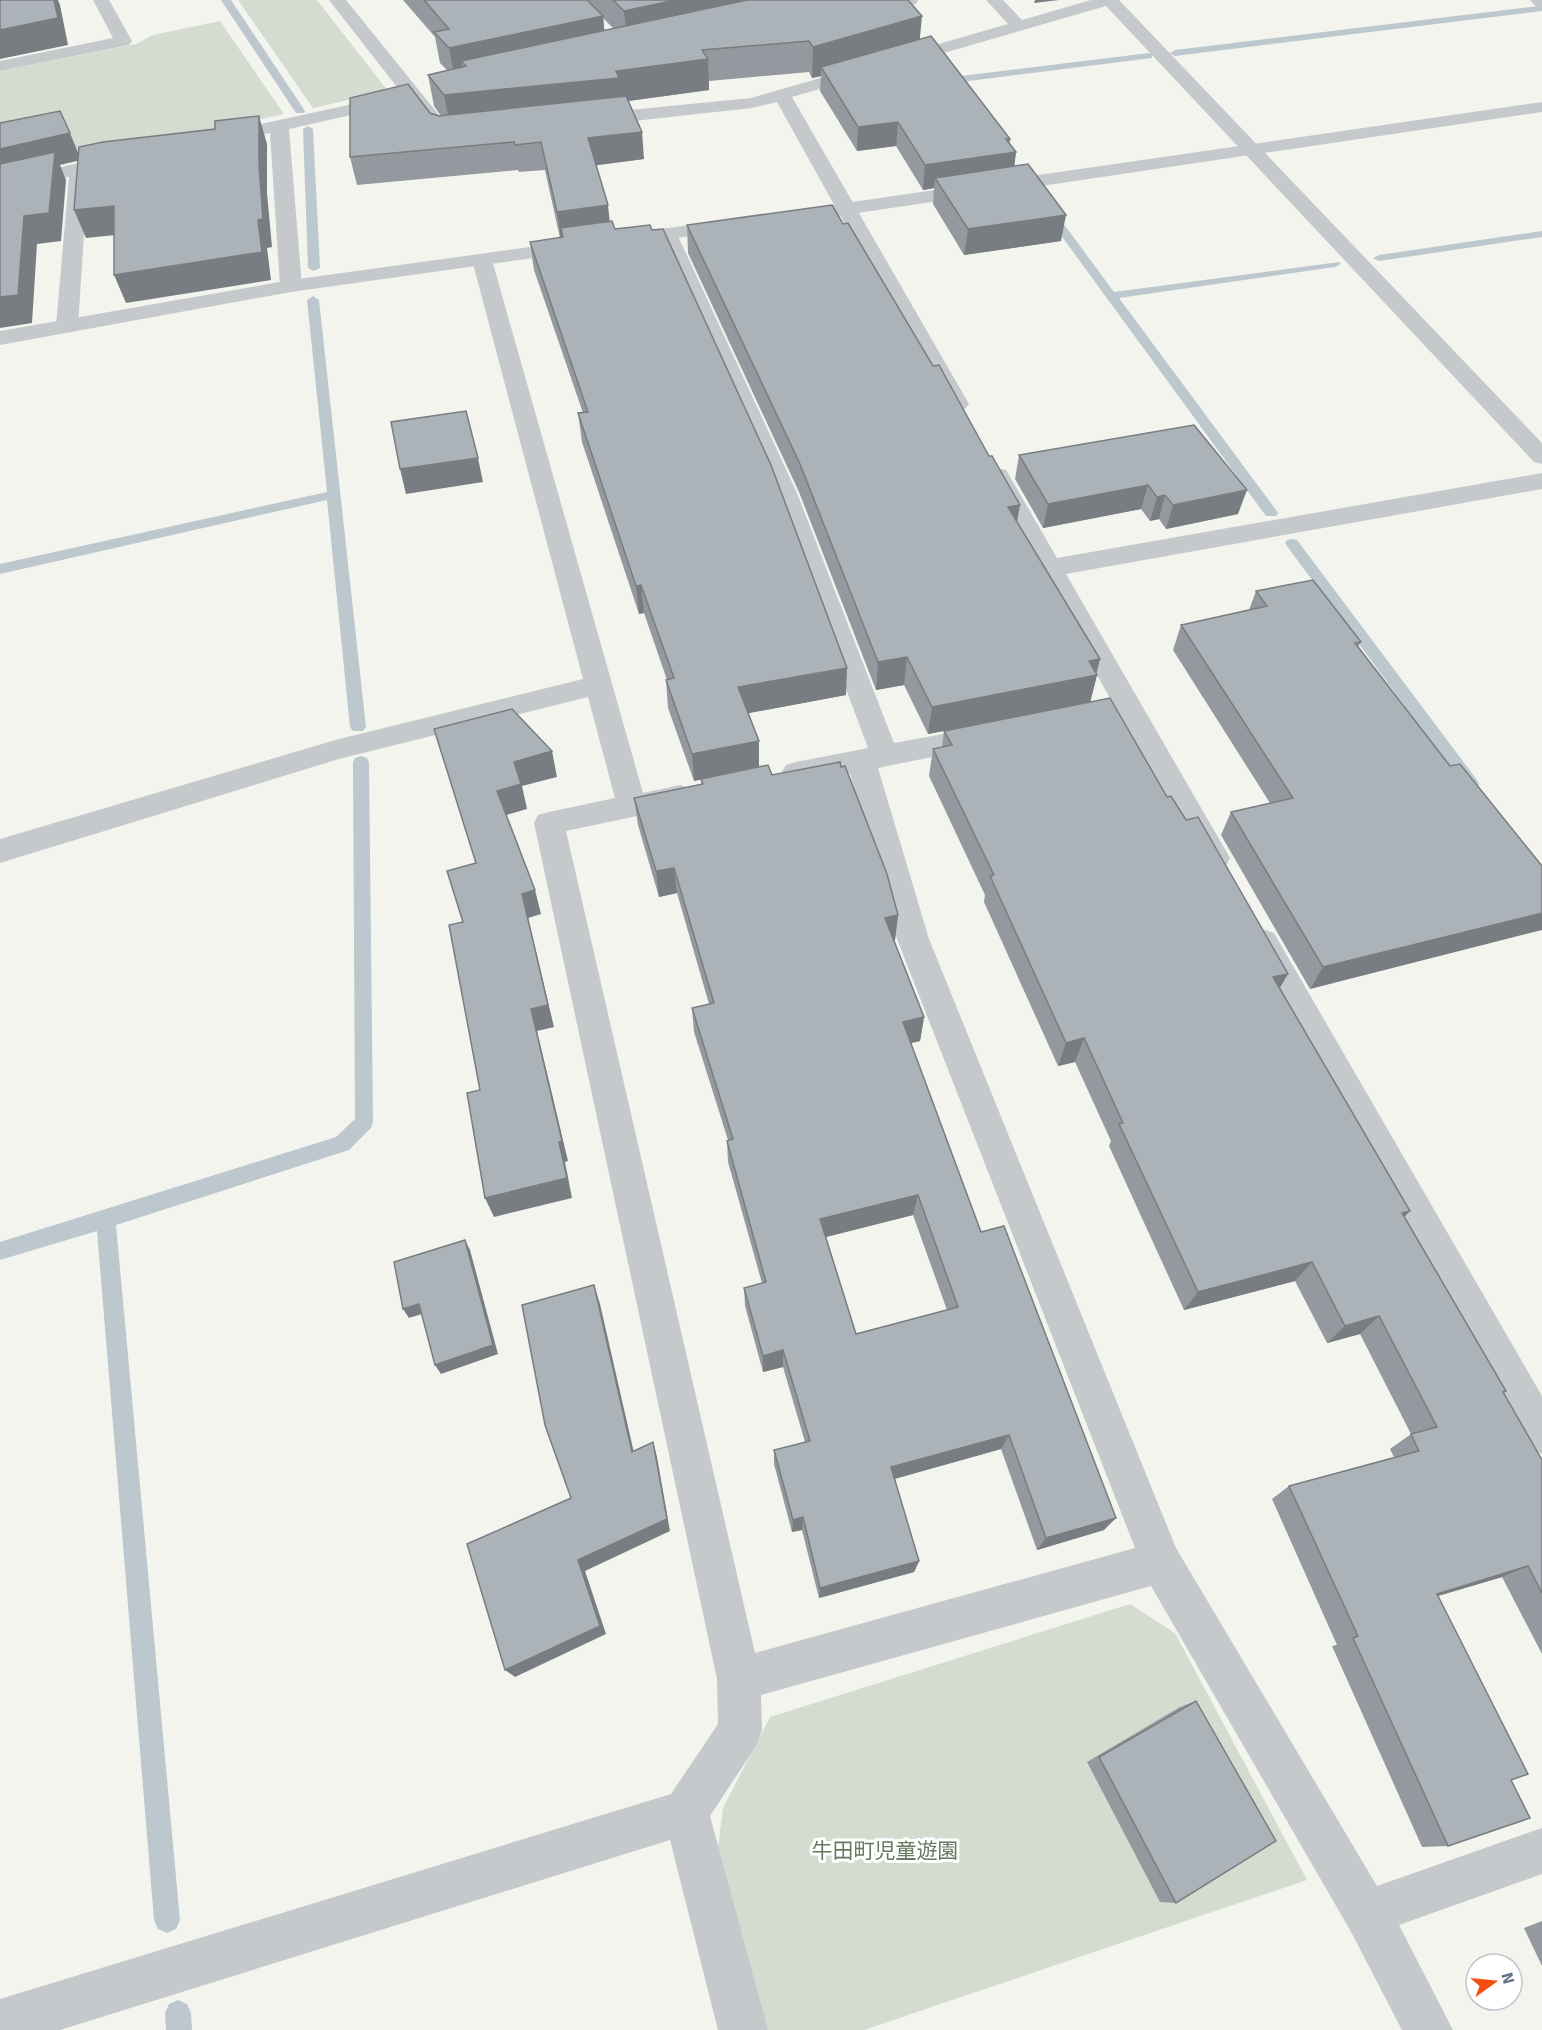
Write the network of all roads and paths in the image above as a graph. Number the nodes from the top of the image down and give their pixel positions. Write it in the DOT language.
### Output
graph roads {
  1 [pos="101,0"];
  2 [pos="337,0"];
  3 [pos="853,0"];
  4 [pos="910,0"];
  5 [pos="994,0"];
  6 [pos="1110,0"];
  7 [pos="1538,0"];
  8 [pos="1542,3"];
  9 [pos="1020,27"];
  10 [pos="0,66"];
  11 [pos="437,90"];
  12 [pos="782,95"];
  13 [pos="414,96"];
  14 [pos="1542,107"];
  15 [pos="574,121"];
  16 [pos="279,125"];
  17 [pos="444,135"];
  18 [pos="201,142"];
  19 [pos="1252,150"];
  20 [pos="135,157"];
  21 [pos="79,169"];
  22 [pos="0,186"];
  23 [pos="846,209"];
  24 [pos="668,234"];
  25 [pos="482,260"];
  26 [pos="291,286"];
  27 [pos="67,327"];
  28 [pos="0,338"];
  29 [pos="968,424"];
  30 [pos="986,455"];
  31 [pos="1542,457"];
  32 [pos="1542,482"];
  33 [pos="1050,568"];
  34 [pos="599,685"];
  35 [pos="1130,707"];
  36 [pos="1048,723"];
  37 [pos="1013,730"];
  38 [pos="873,758"];
  39 [pos="769,779"];
  40 [pos="712,790"];
  41 [pos="632,806"];
  42 [pos="0,851"];
  43 [pos="1230,884"];
  44 [pos="1247,915"];
  45 [pos="1542,1434"];
  46 [pos="1161,1562"];
  47 [pos="739,1679"];
  48 [pos="686,1812"];
  49 [pos="1542,1851"];
  50 [pos="1367,1913"];
  51 [pos="0,2024"];
  52 [pos="743,2030"];
  53 [pos="1428,2030"];
  1 -- 10 [label="street"];
  2 -- 13 [label="street"];
  3 -- 4 [label="street"];
  5 -- 9 [label="street"];
  6 -- 9 [label="street"];
  6 -- 19 [label="street"];
  7 -- 8 [label="street"];
  9 -- 12 [label="street"];
  11 -- 13 [label="street"];
  12 -- 15 [label="street"];
  12 -- 23 [label="street"];
  13 -- 16 [label="street"];
  13 -- 17 [label="street"];
  14 -- 19 [label="street"];
  16 -- 18 [label="street"];
  16 -- 26 [label="street"];
  19 -- 23 [label="street"];
  19 -- 31 [label="street"];
  20 -- 21 [label="street"];
  21 -- 22 [label="street"];
  21 -- 27 [label="street"];
  23 -- 24 [label="street"];
  23 -- 29 [label="street"];
  24 -- 25 [label="street"];
  24 -- 38 [label="street"];
  25 -- 26 [label="street"];
  25 -- 34 [label="street"];
  26 -- 27 [label="street"];
  27 -- 28 [label="street"];
  30 -- 33 [label="street"];
  32 -- 33 [label="street"];
  33 -- 35 [label="street"];
  34 -- 41 [label="street"];
  34 -- 42 [label="street"];
  35 -- 36 [label="street"];
  35 -- 43 [label="street"];
  37 -- 38 [label="street"];
  38 -- 39 [label="street"];
  38 -- 46 [label="street"];
  40 -- 41 [label="street"];
  41 -- 47 [label="street"];
  44 -- 45 [label="street"];
  46 -- 47 [label="street"];
  46 -- 50 [label="street"];
  47 -- 48 [label="street"];
  48 -- 51 [label="street"];
  48 -- 52 [label="street"];
  49 -- 50 [label="street"];
  50 -- 53 [label="street"];
}
